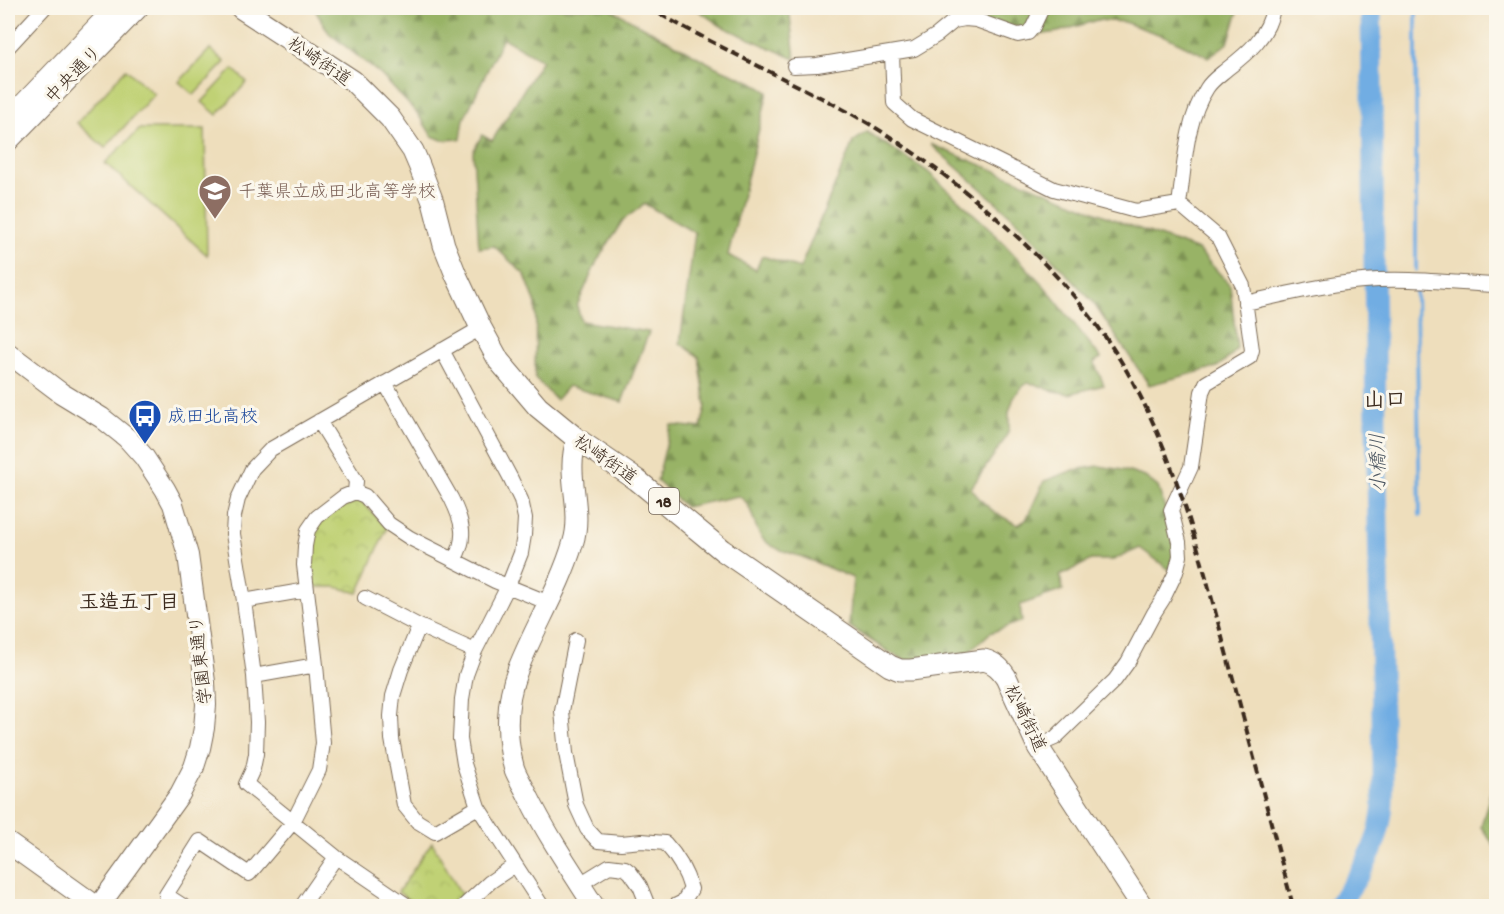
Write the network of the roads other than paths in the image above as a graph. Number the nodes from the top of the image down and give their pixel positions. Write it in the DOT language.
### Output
graph roads {
  1 [pos="44,8"];
  2 [pos="116,8"];
  3 [pos="138,8"];
  4 [pos="241,8"];
  5 [pos="1042,8"];
  6 [pos="1273,8"];
  7 [pos="8,47"];
  8 [pos="892,54"];
  9 [pos="794,66"];
  10 [pos="8,120"];
  11 [pos="8,141"];
  12 [pos="1179,204"];
  13 [pos="1497,285"];
  14 [pos="1245,303"];
  15 [pos="481,328"];
  16 [pos="442,350"];
  17 [pos="8,353"];
  18 [pos="385,383"];
  19 [pos="319,421"];
  20 [pos="578,440"];
  21 [pos="355,492"];
  22 [pos="454,560"];
  23 [pos="508,586"];
  24 [pos="306,590"];
  25 [pos="365,598"];
  26 [pos="244,601"];
  27 [pos="549,603"];
  28 [pos="418,626"];
  29 [pos="576,639"];
  30 [pos="475,651"];
  31 [pos="316,665"];
  32 [pos="254,675"];
  33 [pos="1038,747"];
  34 [pos="478,807"];
  35 [pos="293,822"];
  36 [pos="8,843"];
  37 [pos="336,857"];
  38 [pos="515,865"];
  39 [pos="580,884"];
  40 [pos="392,895"];
  41 [pos="98,906"];
  42 [pos="183,906"];
  43 [pos="302,906"];
  44 [pos="383,906"];
  45 [pos="408,906"];
  46 [pos="464,906"];
  47 [pos="543,906"];
  48 [pos="594,906"];
  49 [pos="648,906"];
  50 [pos="675,906"];
  51 [pos="1142,906"];
  1 -- 7 [label="street"];
  2 -- 10 [label="street, 中央通り"];
  3 -- 11 [label="street, 中央通り"];
  4 -- 15 [label="main road, 松崎街道 / 18"];
  5 -- 8 [label="street"];
  6 -- 12 [label="street"];
  8 -- 9 [label="street"];
  8 -- 12 [label="street"];
  12 -- 14 [label="street"];
  13 -- 14 [label="street"];
  14 -- 33 [label="street"];
  15 -- 16 [label="street"];
  15 -- 20 [label="main road, 松崎街道 / 18"];
  16 -- 18 [label="street"];
  16 -- 23 [label="street"];
  17 -- 41 [label="street, 学園東通り"];
  18 -- 19 [label="street"];
  18 -- 22 [label="street"];
  19 -- 21 [label="street"];
  19 -- 26 [label="street"];
  20 -- 27 [label="street"];
  20 -- 33 [label="main road, 松崎街道 / 18"];
  21 -- 22 [label="street"];
  21 -- 24 [label="street"];
  22 -- 23 [label="street"];
  23 -- 27 [label="street"];
  23 -- 30 [label="street"];
  24 -- 26 [label="street"];
  24 -- 31 [label="street"];
  25 -- 28 [label="street"];
  26 -- 32 [label="street"];
  27 -- 39 [label="street"];
  28 -- 30 [label="street"];
  28 -- 34 [label="street"];
  29 -- 50 [label="street"];
  30 -- 34 [label="street"];
  31 -- 32 [label="street"];
  31 -- 35 [label="street"];
  32 -- 35 [label="street"];
  33 -- 51 [label="main road, 松崎街道 / 18"];
  34 -- 38 [label="street"];
  35 -- 37 [label="street"];
  35 -- 42 [label="street"];
  36 -- 41 [label="street"];
  37 -- 40 [label="street"];
  37 -- 43 [label="street"];
  38 -- 46 [label="street"];
  38 -- 47 [label="street"];
  39 -- 48 [label="street"];
  39 -- 49 [label="street"];
  40 -- 44 [label="street"];
  40 -- 45 [label="street"];
}
